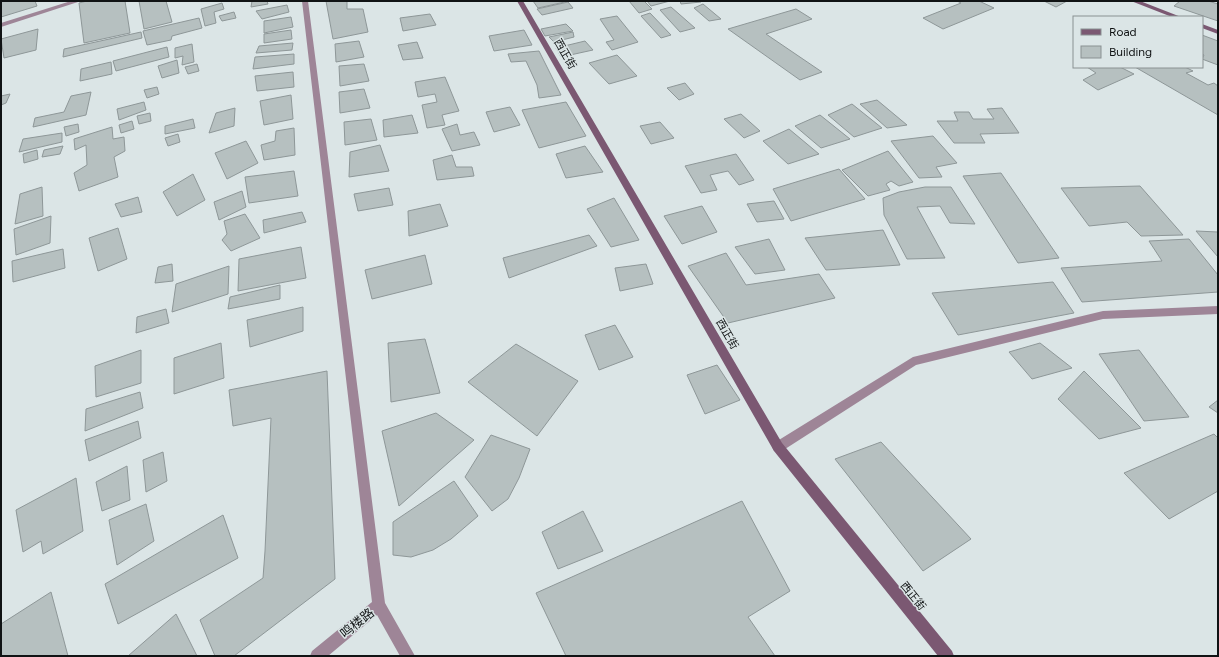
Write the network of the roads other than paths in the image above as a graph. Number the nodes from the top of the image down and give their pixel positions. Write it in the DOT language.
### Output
graph roads {
  1 [pos="78,1"];
  2 [pos="305,1"];
  3 [pos="520,1"];
  4 [pos="1134,1"];
  5 [pos="1175,16"];
  6 [pos="1,25"];
  7 [pos="1203,26"];
  8 [pos="1218,32"];
  9 [pos="1218,310"];
  10 [pos="778,447"];
  11 [pos="378,605"];
  12 [pos="317,656"];
  13 [pos="408,656"];
  14 [pos="947,656"];
  1 -- 6 [label="street"];
  2 -- 11 [label="street"];
  3 -- 10 [label="street, 西正街"];
  4 -- 5 [label="street"];
  7 -- 8 [label="street"];
  9 -- 10 [label="street"];
  10 -- 14 [label="street, 西正街"];
  11 -- 12 [label="street, 鸣楼路"];
  11 -- 13 [label="street"];
}
